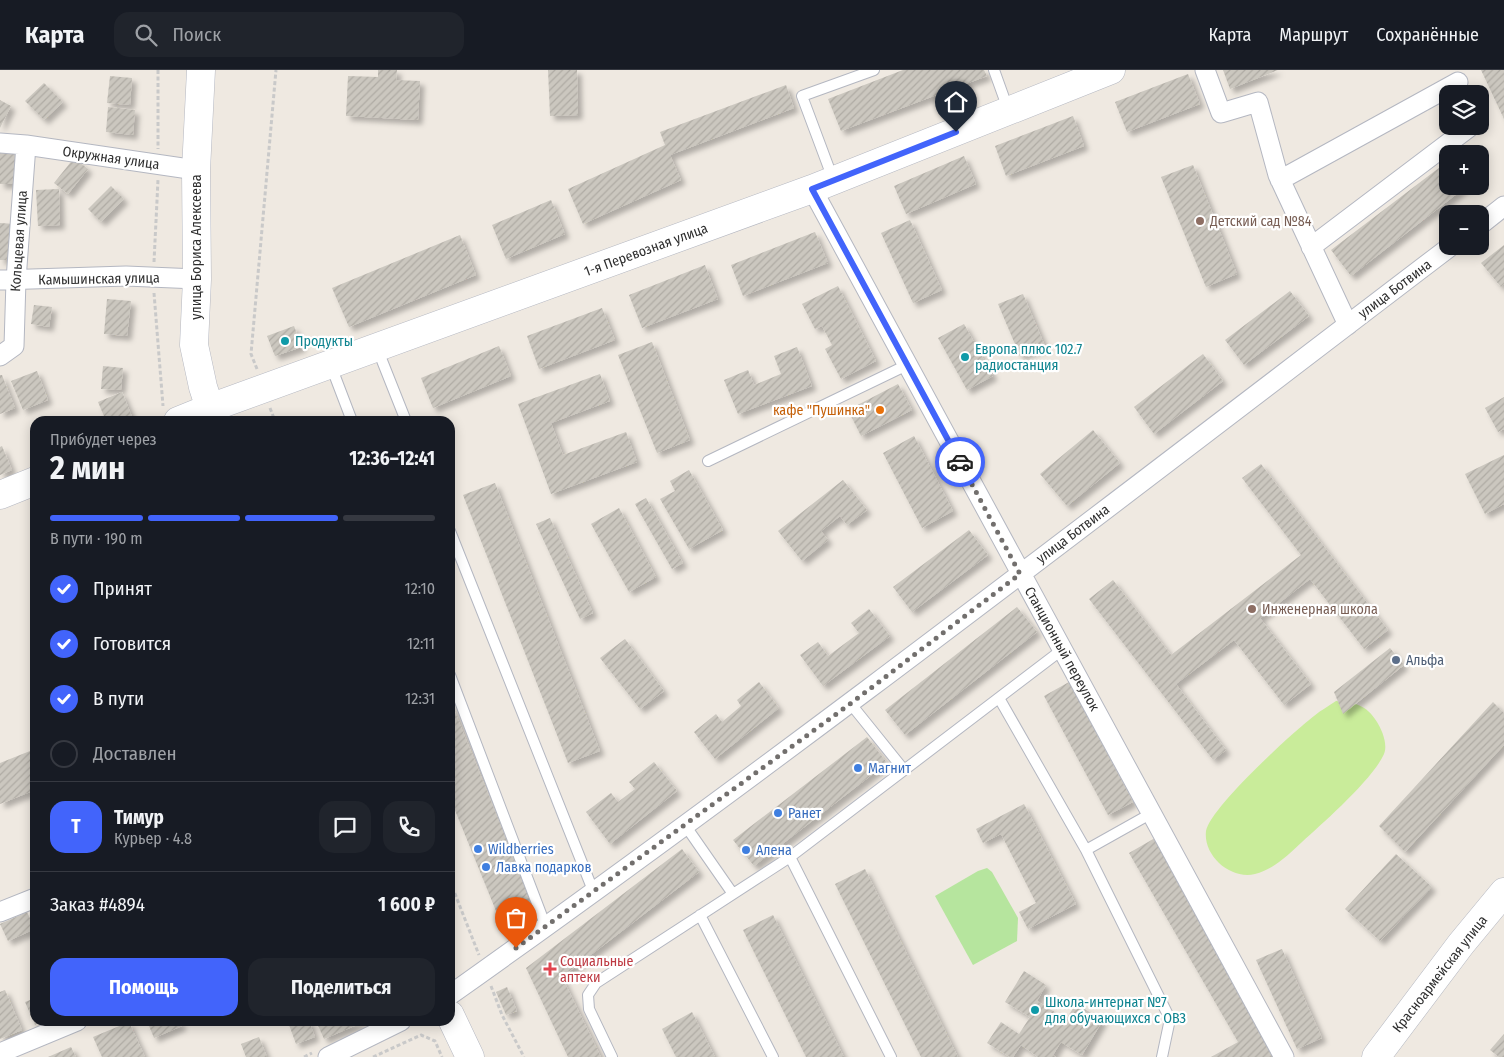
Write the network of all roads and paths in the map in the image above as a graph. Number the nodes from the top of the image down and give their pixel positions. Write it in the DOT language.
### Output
graph roads {
  1 [pos="158,70"];
  2 [pos="201,70"];
  3 [pos="276,70"];
  4 [pos="874,70"];
  5 [pos="994,70"];
  6 [pos="1111,70"];
  7 [pos="1205,70"];
  8 [pos="1458,82"];
  9 [pos="1008,111"];
  10 [pos="1459,135"];
  11 [pos="0,143"];
  12 [pos="26,145"];
  13 [pos="158,165"];
  14 [pos="196,170"];
  15 [pos="1280,180"];
  16 [pos="823,185"];
  17 [pos="1504,206"];
  18 [pos="1489,217"];
  19 [pos="1311,247"];
  20 [pos="1439,255"];
  21 [pos="154,277"];
  22 [pos="197,279"];
  23 [pos="8,280"];
  24 [pos="1348,325"];
  25 [pos="377,348"];
  26 [pos="0,356"];
  27 [pos="331,365"];
  28 [pos="907,365"];
  29 [pos="264,389"];
  30 [pos="212,414"];
  31 [pos="170,415"];
  32 [pos="350,416"];
  33 [pos="404,416"];
  34 [pos="708,462"];
  35 [pos="30,483"];
  36 [pos="0,495"];
  37 [pos="455,544"];
  38 [pos="1020,574"];
  39 [pos="1064,649"];
  40 [pos="455,688"];
  41 [pos="999,698"];
  42 [pos="850,704"];
  43 [pos="904,770"];
  44 [pos="1152,813"];
  45 [pos="685,825"];
  46 [pos="1086,850"];
  47 [pos="790,857"];
  48 [pos="1504,892"];
  49 [pos="594,893"];
  50 [pos="455,894"];
  51 [pos="733,894"];
  52 [pos="30,900"];
  53 [pos="0,912"];
  54 [pos="700,915"];
  55 [pos="546,926"];
  56 [pos="485,970"];
  57 [pos="455,991"];
  58 [pos="65,1026"];
  59 [pos="391,1026"];
  60 [pos="455,1026"];
  61 [pos="0,1053"];
  62 [pos="328,1057"];
  63 [pos="373,1057"];
  64 [pos="442,1057"];
  65 [pos="470,1057"];
  66 [pos="524,1057"];
  67 [pos="612,1057"];
  68 [pos="773,1057"];
  69 [pos="891,1057"];
  70 [pos="1162,1057"];
  71 [pos="1284,1057"];
  72 [pos="1376,1057"];
  1 -- 13 [label="path"];
  2 -- 14 [label="main road, улица Бориса Алексеева"];
  3 -- 29 [label="path"];
  4 -- 16 [label="lane"];
  5 -- 9 [label="lane"];
  6 -- 9 [label="main road, 1-я Перевозная улица"];
  7 -- 15 [label="street"];
  8 -- 15 [label="street"];
  9 -- 16 [label="main road, 1-я Перевозная улица"];
  10 -- 19 [label="street"];
  11 -- 12 [label="street"];
  12 -- 13 [label="street, Окружная улица"];
  12 -- 23 [label="street, Кольцевая улица"];
  13 -- 14 [label="street, Окружная улица"];
  13 -- 21 [label="path"];
  14 -- 22 [label="main road, улица Бориса Алексеева"];
  15 -- 19 [label="street"];
  16 -- 25 [label="main road, 1-я Перевозная улица"];
  16 -- 28 [label="street, Станционный переулок"];
  17 -- 18 [label="street"];
  19 -- 24 [label="street"];
  20 -- 24 [label="street, улица Ботвина"];
  21 -- 22 [label="street, Камышинская улица"];
  21 -- 23 [label="street, Камышинская улица"];
  21 -- 31 [label="path"];
  22 -- 30 [label="main road, улица Бориса Алексеева"];
  23 -- 26 [label="street, Кольцевая улица"];
  24 -- 38 [label="street, улица Ботвина"];
  25 -- 27 [label="main road, 1-я Перевозная улица"];
  25 -- 33 [label="lane"];
  27 -- 29 [label="main road, 1-я Перевозная улица"];
  27 -- 32 [label="lane"];
  28 -- 34 [label="lane"];
  28 -- 38 [label="street, Станционный переулок"];
  29 -- 30 [label="main road, 1-я Перевозная улица"];
  30 -- 31 [label="main road, 1-я Перевозная улица"];
  35 -- 36 [label="main road"];
  37 -- 49 [label="lane"];
  38 -- 39 [label="street, Станционный переулок"];
  38 -- 42 [label="street, улица Ботвина"];
  39 -- 41 [label="lane"];
  39 -- 44 [label="street, Станционный переулок"];
  40 -- 55 [label="lane"];
  41 -- 43 [label="lane"];
  41 -- 46 [label="lane"];
  42 -- 43 [label="lane"];
  42 -- 45 [label="street, улица Ботвина"];
  43 -- 47 [label="lane"];
  44 -- 46 [label="lane"];
  44 -- 71 [label="street, Станционный переулок"];
  45 -- 49 [label="street, улица Ботвина"];
  45 -- 51 [label="lane"];
  46 -- 70 [label="lane"];
  47 -- 51 [label="lane"];
  47 -- 69 [label="lane"];
  48 -- 72 [label="main road, Красноармейская улица"];
  49 -- 55 [label="street, улица Ботвина"];
  50 -- 56 [label="path"];
  51 -- 54 [label="lane"];
  52 -- 53 [label="street"];
  54 -- 67 [label="lane"];
  54 -- 68 [label="lane"];
  55 -- 56 [label="street, улица Ботвина"];
  56 -- 57 [label="street, улица Ботвина"];
  56 -- 66 [label="path"];
  58 -- 61 [label="street"];
  59 -- 62 [label="street"];
  60 -- 65 [label="main road"];
  63 -- 64 [label="path"];
}
